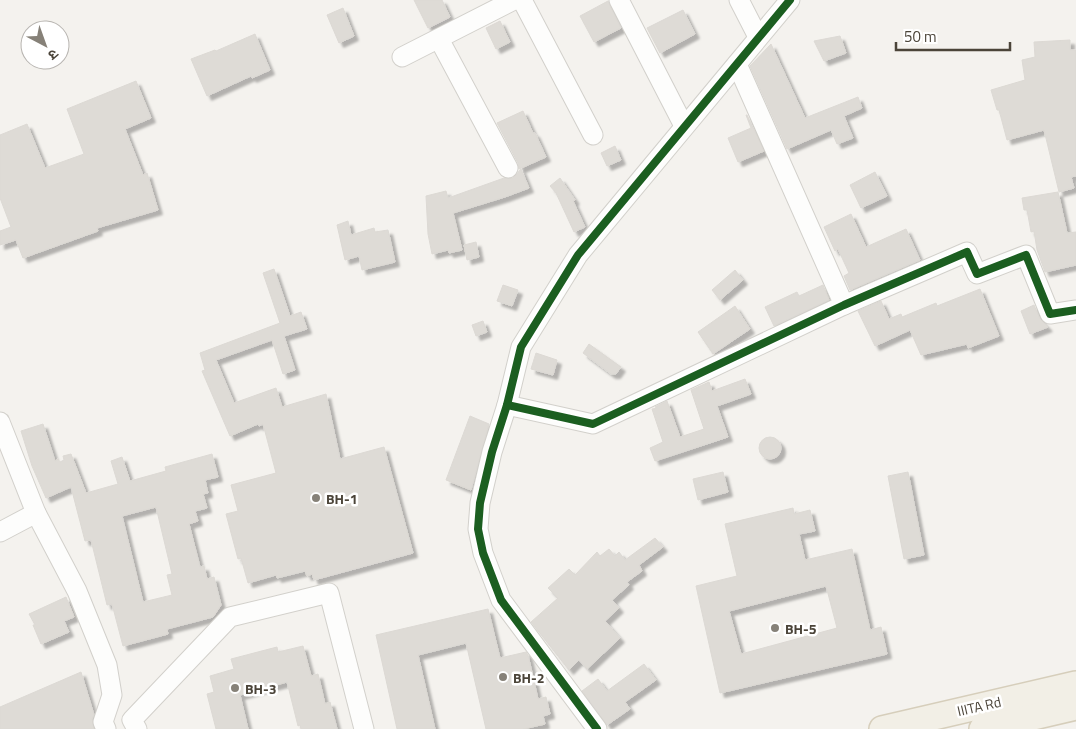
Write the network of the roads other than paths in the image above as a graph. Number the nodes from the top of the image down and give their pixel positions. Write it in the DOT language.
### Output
graph roads {
  1 [pos="514,0"];
  2 [pos="522,0"];
  3 [pos="619,0"];
  4 [pos="739,0"];
  5 [pos="790,0"];
  6 [pos="758,37"];
  7 [pos="439,39"];
  8 [pos="402,57"];
  9 [pos="737,64"];
  10 [pos="684,126"];
  11 [pos="593,136"];
  12 [pos="508,168"];
  13 [pos="844,305"];
  14 [pos="1076,310"];
  15 [pos="507,405"];
  16 [pos="2,433"];
  17 [pos="36,514"];
  18 [pos="0,532"];
  19 [pos="1076,684"];
  20 [pos="1076,707"];
  21 [pos="106,729"];
  22 [pos="137,729"];
  23 [pos="364,729"];
  24 [pos="597,729"];
  25 [pos="882,729"];
  26 [pos="982,729"];
  1 -- 7 [label="street"];
  2 -- 11 [label="street"];
  3 -- 10 [label="street"];
  4 -- 6 [label="street"];
  5 -- 6 [label="street"];
  6 -- 9 [label="street"];
  7 -- 8 [label="street"];
  7 -- 12 [label="street"];
  9 -- 10 [label="street"];
  9 -- 13 [label="street"];
  10 -- 15 [label="street"];
  13 -- 14 [label="street"];
  13 -- 15 [label="street"];
  15 -- 24 [label="street"];
  16 -- 17 [label="street"];
  17 -- 18 [label="street"];
  17 -- 21 [label="street"];
  19 -- 25 [label="main road, IIITA Rd"];
  20 -- 26 [label="main road, IIITA Rd"];
  22 -- 23 [label="street"];
}
